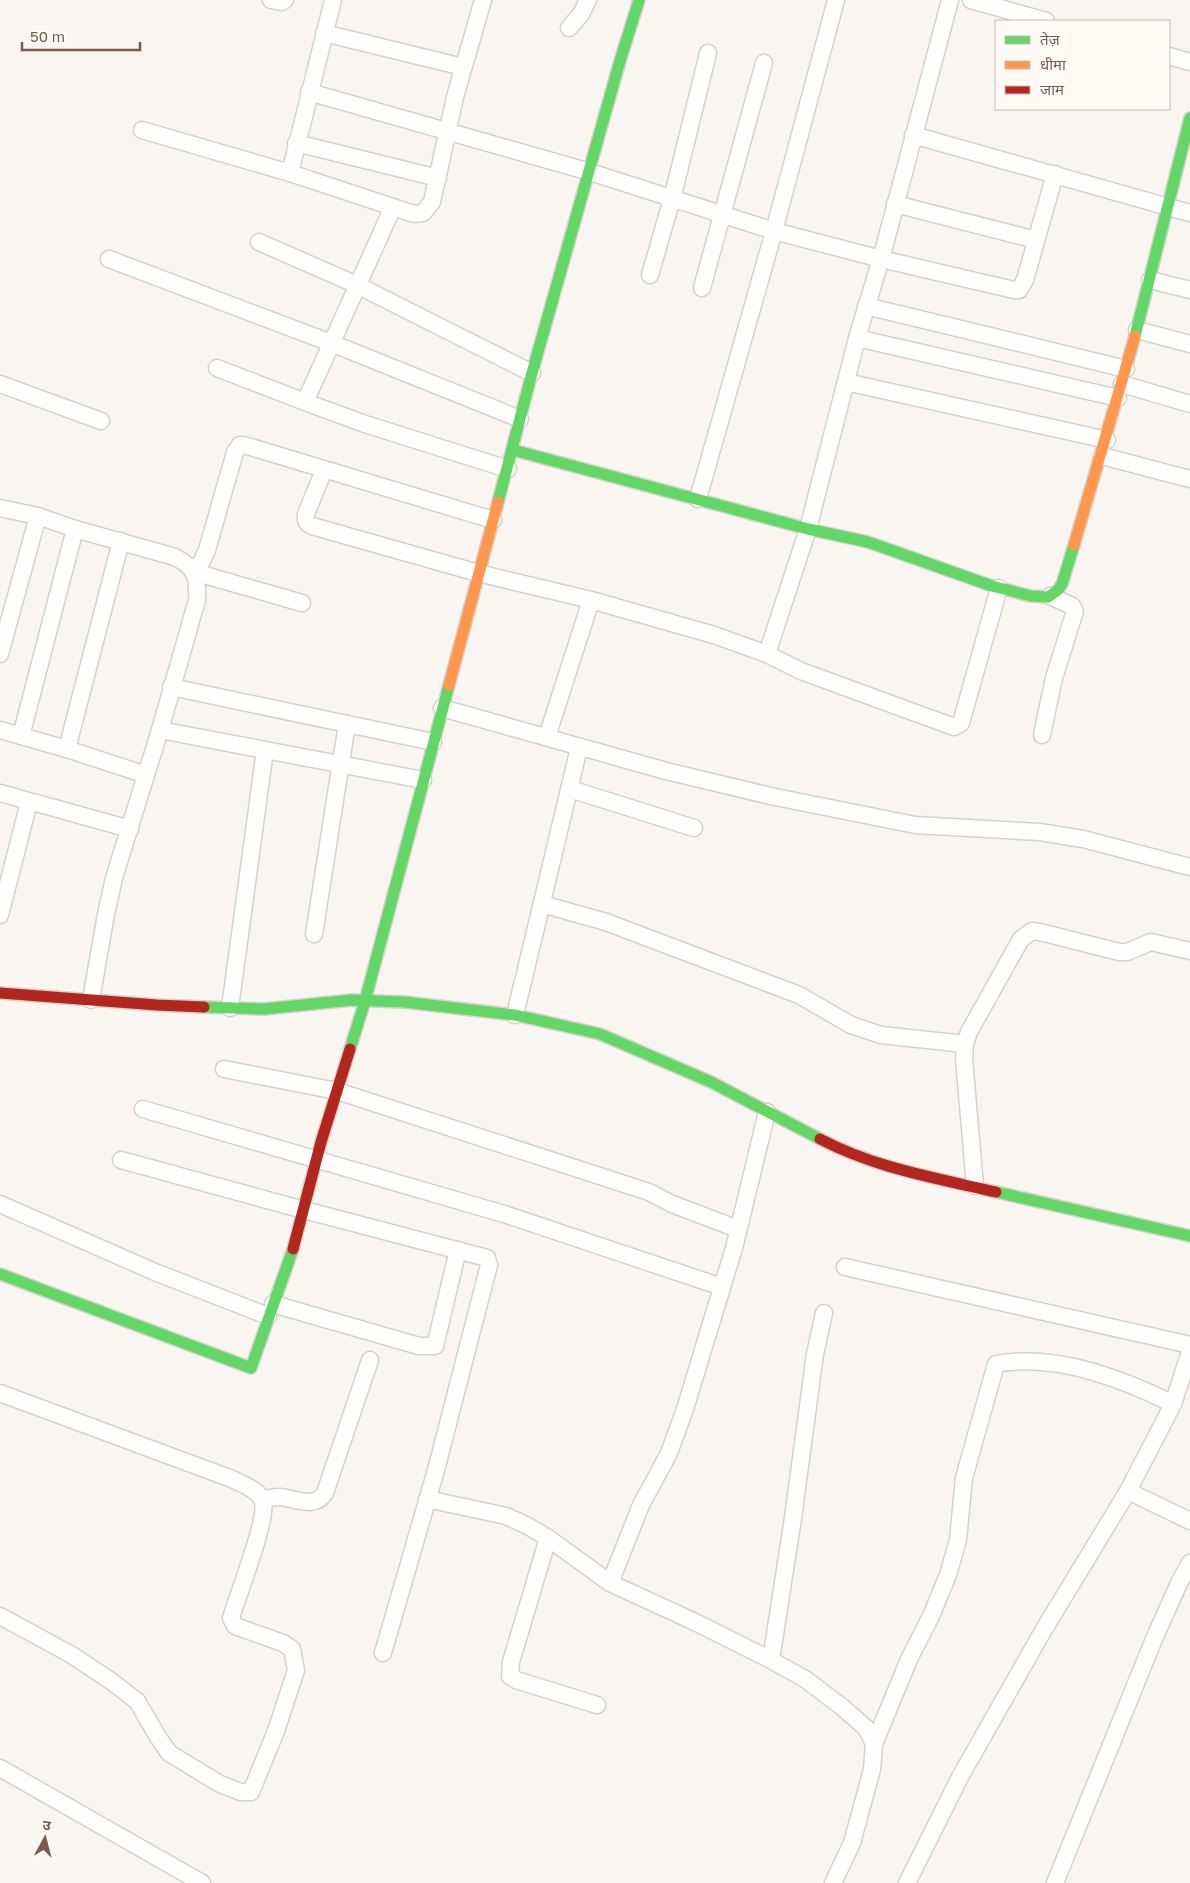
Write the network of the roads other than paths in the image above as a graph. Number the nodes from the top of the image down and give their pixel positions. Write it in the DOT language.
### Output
graph roads {
  1 [pos="271,0"];
  2 [pos="285,0"];
  3 [pos="333,0"];
  4 [pos="483,0"];
  5 [pos="588,0"];
  6 [pos="639,0"];
  7 [pos="836,0"];
  8 [pos="950,0"];
  9 [pos="971,0"];
  10 [pos="1042,20"];
  11 [pos="569,28"];
  12 [pos="324,33"];
  13 [pos="708,53"];
  14 [pos="1170,56"];
  15 [pos="1190,62"];
  16 [pos="764,63"];
  17 [pos="464,67"];
  18 [pos="309,92"];
  19 [pos="1190,118"];
  20 [pos="142,130"];
  21 [pos="1188,130"];
  22 [pos="447,132"];
  23 [pos="913,135"];
  24 [pos="296,143"];
  25 [pos="590,172"];
  26 [pos="290,173"];
  27 [pos="1055,174"];
  28 [pos="438,178"];
  29 [pos="672,199"];
  30 [pos="895,204"];
  31 [pos="393,207"];
  32 [pos="1167,207"];
  33 [pos="1190,213"];
  34 [pos="722,216"];
  35 [pos="774,231"];
  36 [pos="1036,240"];
  37 [pos="259,242"];
  38 [pos="109,259"];
  39 [pos="881,259"];
  40 [pos="650,276"];
  41 [pos="1150,280"];
  42 [pos="357,285"];
  43 [pos="702,288"];
  44 [pos="1190,290"];
  45 [pos="866,306"];
  46 [pos="1137,330"];
  47 [pos="857,338"];
  48 [pos="330,343"];
  49 [pos="1190,344"];
  50 [pos="217,368"];
  51 [pos="532,372"];
  52 [pos="846,382"];
  53 [pos="0,384"];
  54 [pos="1122,384"];
  55 [pos="305,402"];
  56 [pos="1190,404"];
  57 [pos="520,419"];
  58 [pos="101,421"];
  59 [pos="1107,440"];
  60 [pos="513,450"];
  61 [pos="1102,456"];
  62 [pos="508,469"];
  63 [pos="324,470"];
  64 [pos="1190,479"];
  65 [pos="698,499"];
  66 [pos="0,508"];
  67 [pos="38,516"];
  68 [pos="493,520"];
  69 [pos="808,528"];
  70 [pos="76,529"];
  71 [pos="121,541"];
  72 [pos="194,572"];
  73 [pos="478,573"];
  74 [pos="999,588"];
  75 [pos="1050,596"];
  76 [pos="590,600"];
  77 [pos="302,603"];
  78 [pos="0,654"];
  79 [pos="767,654"];
  80 [pos="171,687"];
  81 [pos="442,708"];
  82 [pos="348,724"];
  83 [pos="0,730"];
  84 [pos="160,730"];
  85 [pos="1042,735"];
  86 [pos="21,736"];
  87 [pos="547,737"];
  88 [pos="433,742"];
  89 [pos="579,748"];
  90 [pos="67,749"];
  91 [pos="264,750"];
  92 [pos="341,765"];
  93 [pos="146,775"];
  94 [pos="423,780"];
  95 [pos="570,790"];
  96 [pos="0,792"];
  97 [pos="29,802"];
  98 [pos="694,828"];
  99 [pos="130,829"];
  100 [pos="1190,867"];
  101 [pos="542,904"];
  102 [pos="0,915"];
  103 [pos="314,934"];
  104 [pos="1190,951"];
  105 [pos="0,993"];
  106 [pos="91,1000"];
  107 [pos="365,1001"];
  108 [pos="230,1008"];
  109 [pos="515,1015"];
  110 [pos="965,1044"];
  111 [pos="224,1069"];
  112 [pos="337,1091"];
  113 [pos="143,1109"];
  114 [pos="767,1112"];
  115 [pos="317,1158"];
  116 [pos="121,1160"];
  117 [pos="975,1186"];
  118 [pos="0,1204"];
  119 [pos="304,1210"];
  120 [pos="738,1229"];
  121 [pos="1190,1236"];
  122 [pos="458,1250"];
  123 [pos="845,1267"];
  124 [pos="0,1274"];
  125 [pos="722,1287"];
  126 [pos="270,1310"];
  127 [pos="824,1313"];
  128 [pos="1190,1346"];
  129 [pos="1190,1352"];
  130 [pos="370,1360"];
  131 [pos="0,1393"];
  132 [pos="1173,1404"];
  133 [pos="1128,1492"];
  134 [pos="427,1499"];
  135 [pos="263,1500"];
  136 [pos="1190,1521"];
  137 [pos="548,1538"];
  138 [pos="1190,1563"];
  139 [pos="610,1583"];
  140 [pos="0,1616"];
  141 [pos="383,1653"];
  142 [pos="771,1660"];
  143 [pos="597,1705"];
  144 [pos="874,1744"];
  145 [pos="0,1768"];
  146 [pos="202,1883"];
  147 [pos="833,1883"];
  148 [pos="907,1883"];
  149 [pos="1055,1883"];
  1 -- 2 [label="street"];
  3 -- 12 [label="street"];
  4 -- 17 [label="street"];
  5 -- 11 [label="street"];
  6 -- 25 [label="street"];
  7 -- 35 [label="street"];
  8 -- 23 [label="street"];
  9 -- 10 [label="street"];
  12 -- 17 [label="street"];
  12 -- 18 [label="street"];
  13 -- 29 [label="street"];
  14 -- 15 [label="street"];
  16 -- 34 [label="street"];
  17 -- 22 [label="street"];
  18 -- 22 [label="street"];
  18 -- 24 [label="street"];
  19 -- 21 [label="street"];
  20 -- 26 [label="street"];
  21 -- 32 [label="street"];
  22 -- 25 [label="street"];
  22 -- 28 [label="street"];
  23 -- 27 [label="street"];
  23 -- 30 [label="street"];
  24 -- 26 [label="street"];
  24 -- 28 [label="street"];
  25 -- 29 [label="street"];
  25 -- 51 [label="street"];
  26 -- 31 [label="street"];
  27 -- 32 [label="street"];
  27 -- 36 [label="street"];
  28 -- 31 [label="street"];
  29 -- 34 [label="street"];
  29 -- 40 [label="street"];
  30 -- 36 [label="street"];
  30 -- 39 [label="street"];
  31 -- 42 [label="street"];
  32 -- 33 [label="street"];
  32 -- 41 [label="street"];
  34 -- 35 [label="street"];
  34 -- 43 [label="street"];
  35 -- 39 [label="street"];
  35 -- 65 [label="street"];
  36 -- 39 [label="street"];
  37 -- 42 [label="street"];
  38 -- 48 [label="street"];
  39 -- 45 [label="street"];
  41 -- 44 [label="street"];
  41 -- 46 [label="street"];
  42 -- 48 [label="street"];
  42 -- 51 [label="street"];
  45 -- 47 [label="street"];
  45 -- 54 [label="street"];
  46 -- 49 [label="street"];
  46 -- 54 [label="street"];
  47 -- 52 [label="street"];
  47 -- 54 [label="street"];
  48 -- 55 [label="street"];
  48 -- 57 [label="street"];
  50 -- 55 [label="street"];
  51 -- 57 [label="street"];
  52 -- 59 [label="street"];
  52 -- 69 [label="street"];
  53 -- 58 [label="street"];
  54 -- 56 [label="street"];
  54 -- 59 [label="street"];
  55 -- 62 [label="street"];
  57 -- 60 [label="street"];
  59 -- 61 [label="street"];
  60 -- 62 [label="street"];
  60 -- 65 [label="street"];
  61 -- 64 [label="street"];
  61 -- 75 [label="street"];
  62 -- 68 [label="street"];
  63 -- 68 [label="street"];
  63 -- 72 [label="street"];
  63 -- 73 [label="street"];
  65 -- 69 [label="street"];
  66 -- 67 [label="street"];
  67 -- 70 [label="street"];
  67 -- 78 [label="street"];
  68 -- 73 [label="street"];
  69 -- 74 [label="street"];
  69 -- 79 [label="street"];
  70 -- 71 [label="street"];
  70 -- 86 [label="street"];
  71 -- 72 [label="street"];
  71 -- 90 [label="street"];
  72 -- 77 [label="street"];
  72 -- 80 [label="street"];
  73 -- 76 [label="street"];
  73 -- 81 [label="street"];
  74 -- 75 [label="street"];
  74 -- 79 [label="street"];
  75 -- 85 [label="street"];
  76 -- 79 [label="street"];
  76 -- 87 [label="street"];
  80 -- 82 [label="street"];
  80 -- 84 [label="street"];
  81 -- 87 [label="street"];
  81 -- 88 [label="street"];
  82 -- 88 [label="street"];
  82 -- 92 [label="street"];
  83 -- 86 [label="street"];
  84 -- 91 [label="street"];
  84 -- 93 [label="street"];
  86 -- 90 [label="street"];
  87 -- 89 [label="street"];
  88 -- 94 [label="street"];
  89 -- 95 [label="street"];
  89 -- 100 [label="street"];
  90 -- 93 [label="street"];
  91 -- 92 [label="street"];
  91 -- 108 [label="street"];
  92 -- 94 [label="street"];
  92 -- 103 [label="street"];
  93 -- 99 [label="street"];
  94 -- 107 [label="street"];
  95 -- 98 [label="street"];
  95 -- 101 [label="street"];
  96 -- 97 [label="street"];
  97 -- 99 [label="street"];
  97 -- 102 [label="street"];
  99 -- 106 [label="street"];
  101 -- 109 [label="street"];
  101 -- 110 [label="street"];
  104 -- 110 [label="street"];
  105 -- 106 [label="street"];
  106 -- 108 [label="street"];
  107 -- 108 [label="street"];
  107 -- 109 [label="street"];
  107 -- 112 [label="street"];
  109 -- 114 [label="street"];
  110 -- 117 [label="street"];
  111 -- 112 [label="street"];
  112 -- 115 [label="street"];
  112 -- 120 [label="street"];
  113 -- 115 [label="street"];
  114 -- 117 [label="street"];
  114 -- 120 [label="street"];
  115 -- 119 [label="street"];
  115 -- 125 [label="street"];
  116 -- 119 [label="street"];
  117 -- 121 [label="street"];
  118 -- 126 [label="street"];
  119 -- 122 [label="street"];
  119 -- 126 [label="street"];
  120 -- 125 [label="street"];
  122 -- 126 [label="street"];
  122 -- 134 [label="street"];
  123 -- 128 [label="street"];
  124 -- 126 [label="street"];
  125 -- 139 [label="street"];
  127 -- 142 [label="street"];
  129 -- 132 [label="street"];
  130 -- 135 [label="street"];
  131 -- 135 [label="street"];
  132 -- 133 [label="street"];
  132 -- 144 [label="street"];
  133 -- 136 [label="street"];
  133 -- 148 [label="street"];
  134 -- 137 [label="street"];
  134 -- 141 [label="street"];
  135 -- 140 [label="street"];
  137 -- 139 [label="street"];
  137 -- 143 [label="street"];
  138 -- 149 [label="street"];
  139 -- 142 [label="street"];
  142 -- 144 [label="street"];
  144 -- 147 [label="street"];
  145 -- 146 [label="street"];
}
